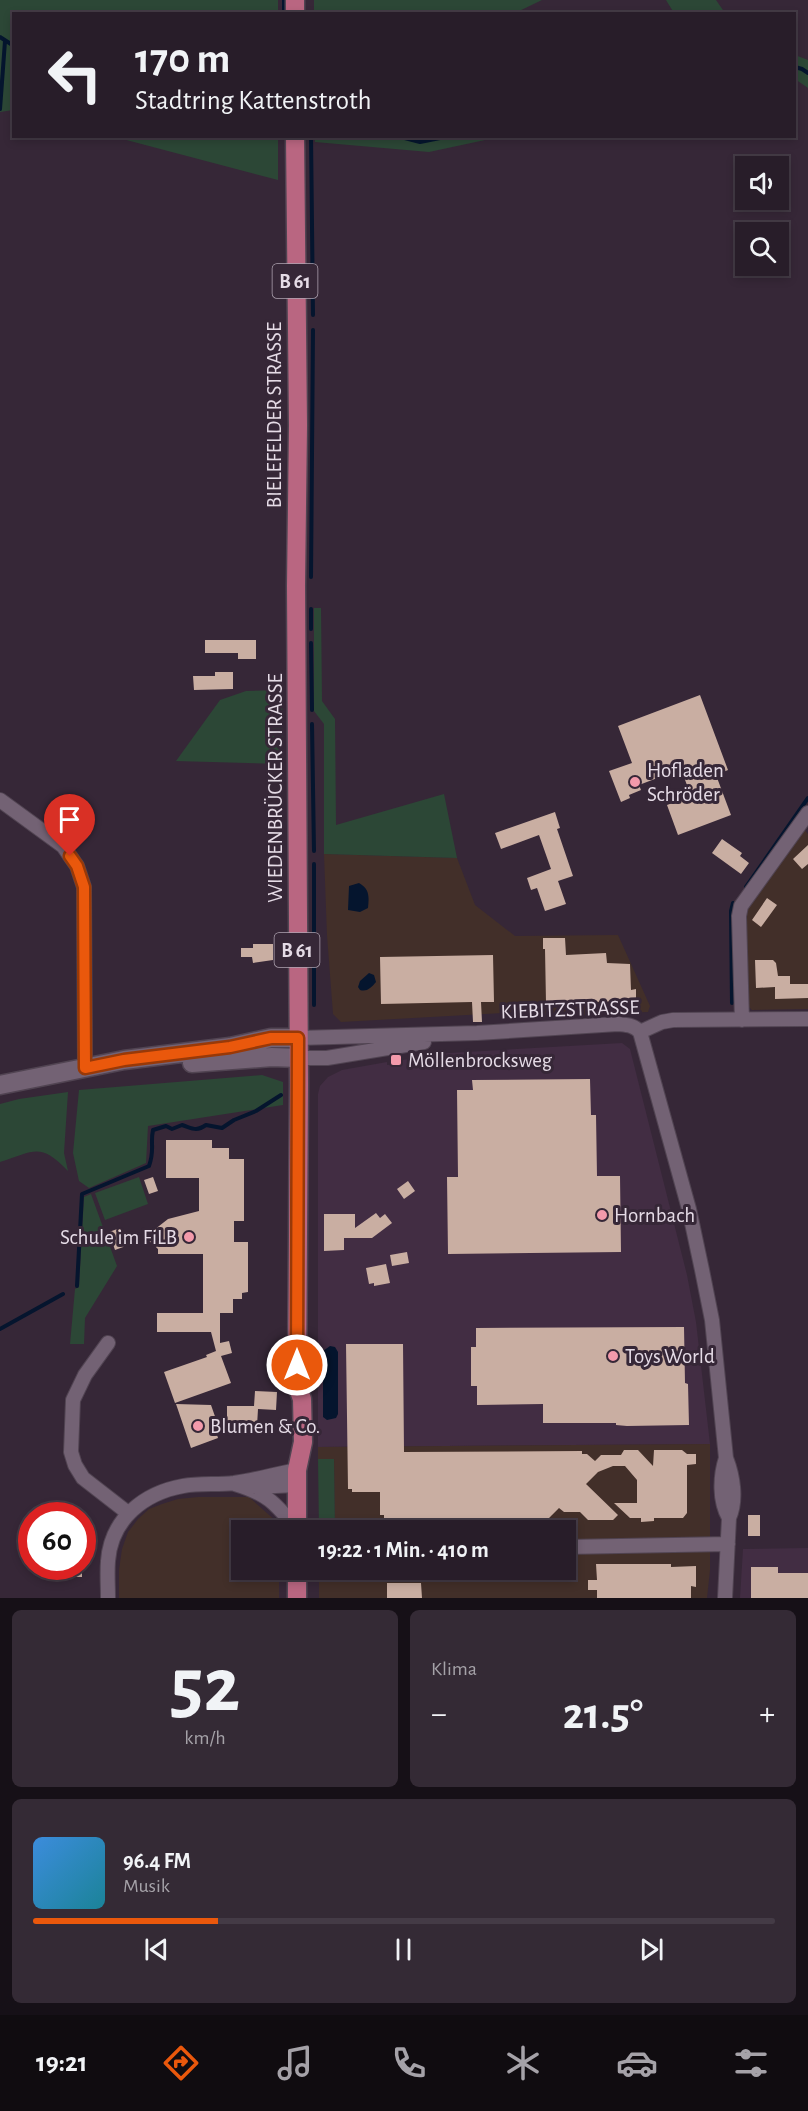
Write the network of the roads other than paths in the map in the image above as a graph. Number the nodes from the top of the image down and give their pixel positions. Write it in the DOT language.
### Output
graph roads {
  1 [pos="295,138"];
  2 [pos="296,586"];
  3 [pos="0,800"];
  4 [pos="808,813"];
  5 [pos="808,1019"];
  6 [pos="742,1020"];
  7 [pos="640,1032"];
  8 [pos="477,1033"];
  9 [pos="298,1038"];
  10 [pos="298,1058"];
  11 [pos="88,1068"];
  12 [pos="0,1085"];
  13 [pos="108,1343"];
  14 [pos="297,1478"];
  15 [pos="232,1483"];
  16 [pos="247,1487"];
  17 [pos="128,1513"];
  18 [pos="289,1520"];
  19 [pos="297,1520"];
  20 [pos="728,1544"];
  21 [pos="576,1547"];
  22 [pos="297,1580"];
  23 [pos="108,1598"];
  24 [pos="297,1598"];
  25 [pos="725,1598"];
  1 -- 2 [label="main road, BIELEFELDER STRASSE / B 61"];
  2 -- 9 [label="main road, WIEDENBRÜCKER STRASSE / B 61"];
  3 -- 11 [label="street"];
  4 -- 6 [label="street"];
  5 -- 6 [label="street, KIEBITZSTRASSE"];
  6 -- 7 [label="street, KIEBITZSTRASSE"];
  7 -- 8 [label="street, KIEBITZSTRASSE"];
  7 -- 20 [label="street"];
  8 -- 9 [label="street, KIEBITZSTRASSE"];
  8 -- 10 [label="street, KIEBITZSTRASSE"];
  9 -- 10 [label="main road, WIEDENBRÜCKER STRASSE / B 61"];
  9 -- 11 [label="main road"];
  10 -- 11 [label="main road"];
  10 -- 14 [label="main road, WIEDENBRÜCKER STRASSE / B 61"];
  11 -- 12 [label="main road"];
  13 -- 17 [label="street"];
  14 -- 15 [label="street"];
  14 -- 16 [label="street"];
  14 -- 19 [label="main road, WIEDENBRÜCKER STRASSE / B 61"];
  15 -- 16 [label="street"];
  15 -- 17 [label="street"];
  16 -- 18 [label="street"];
  17 -- 23 [label="street"];
  20 -- 21 [label="street"];
  20 -- 25 [label="street"];
  22 -- 24 [label="main road"];
}
